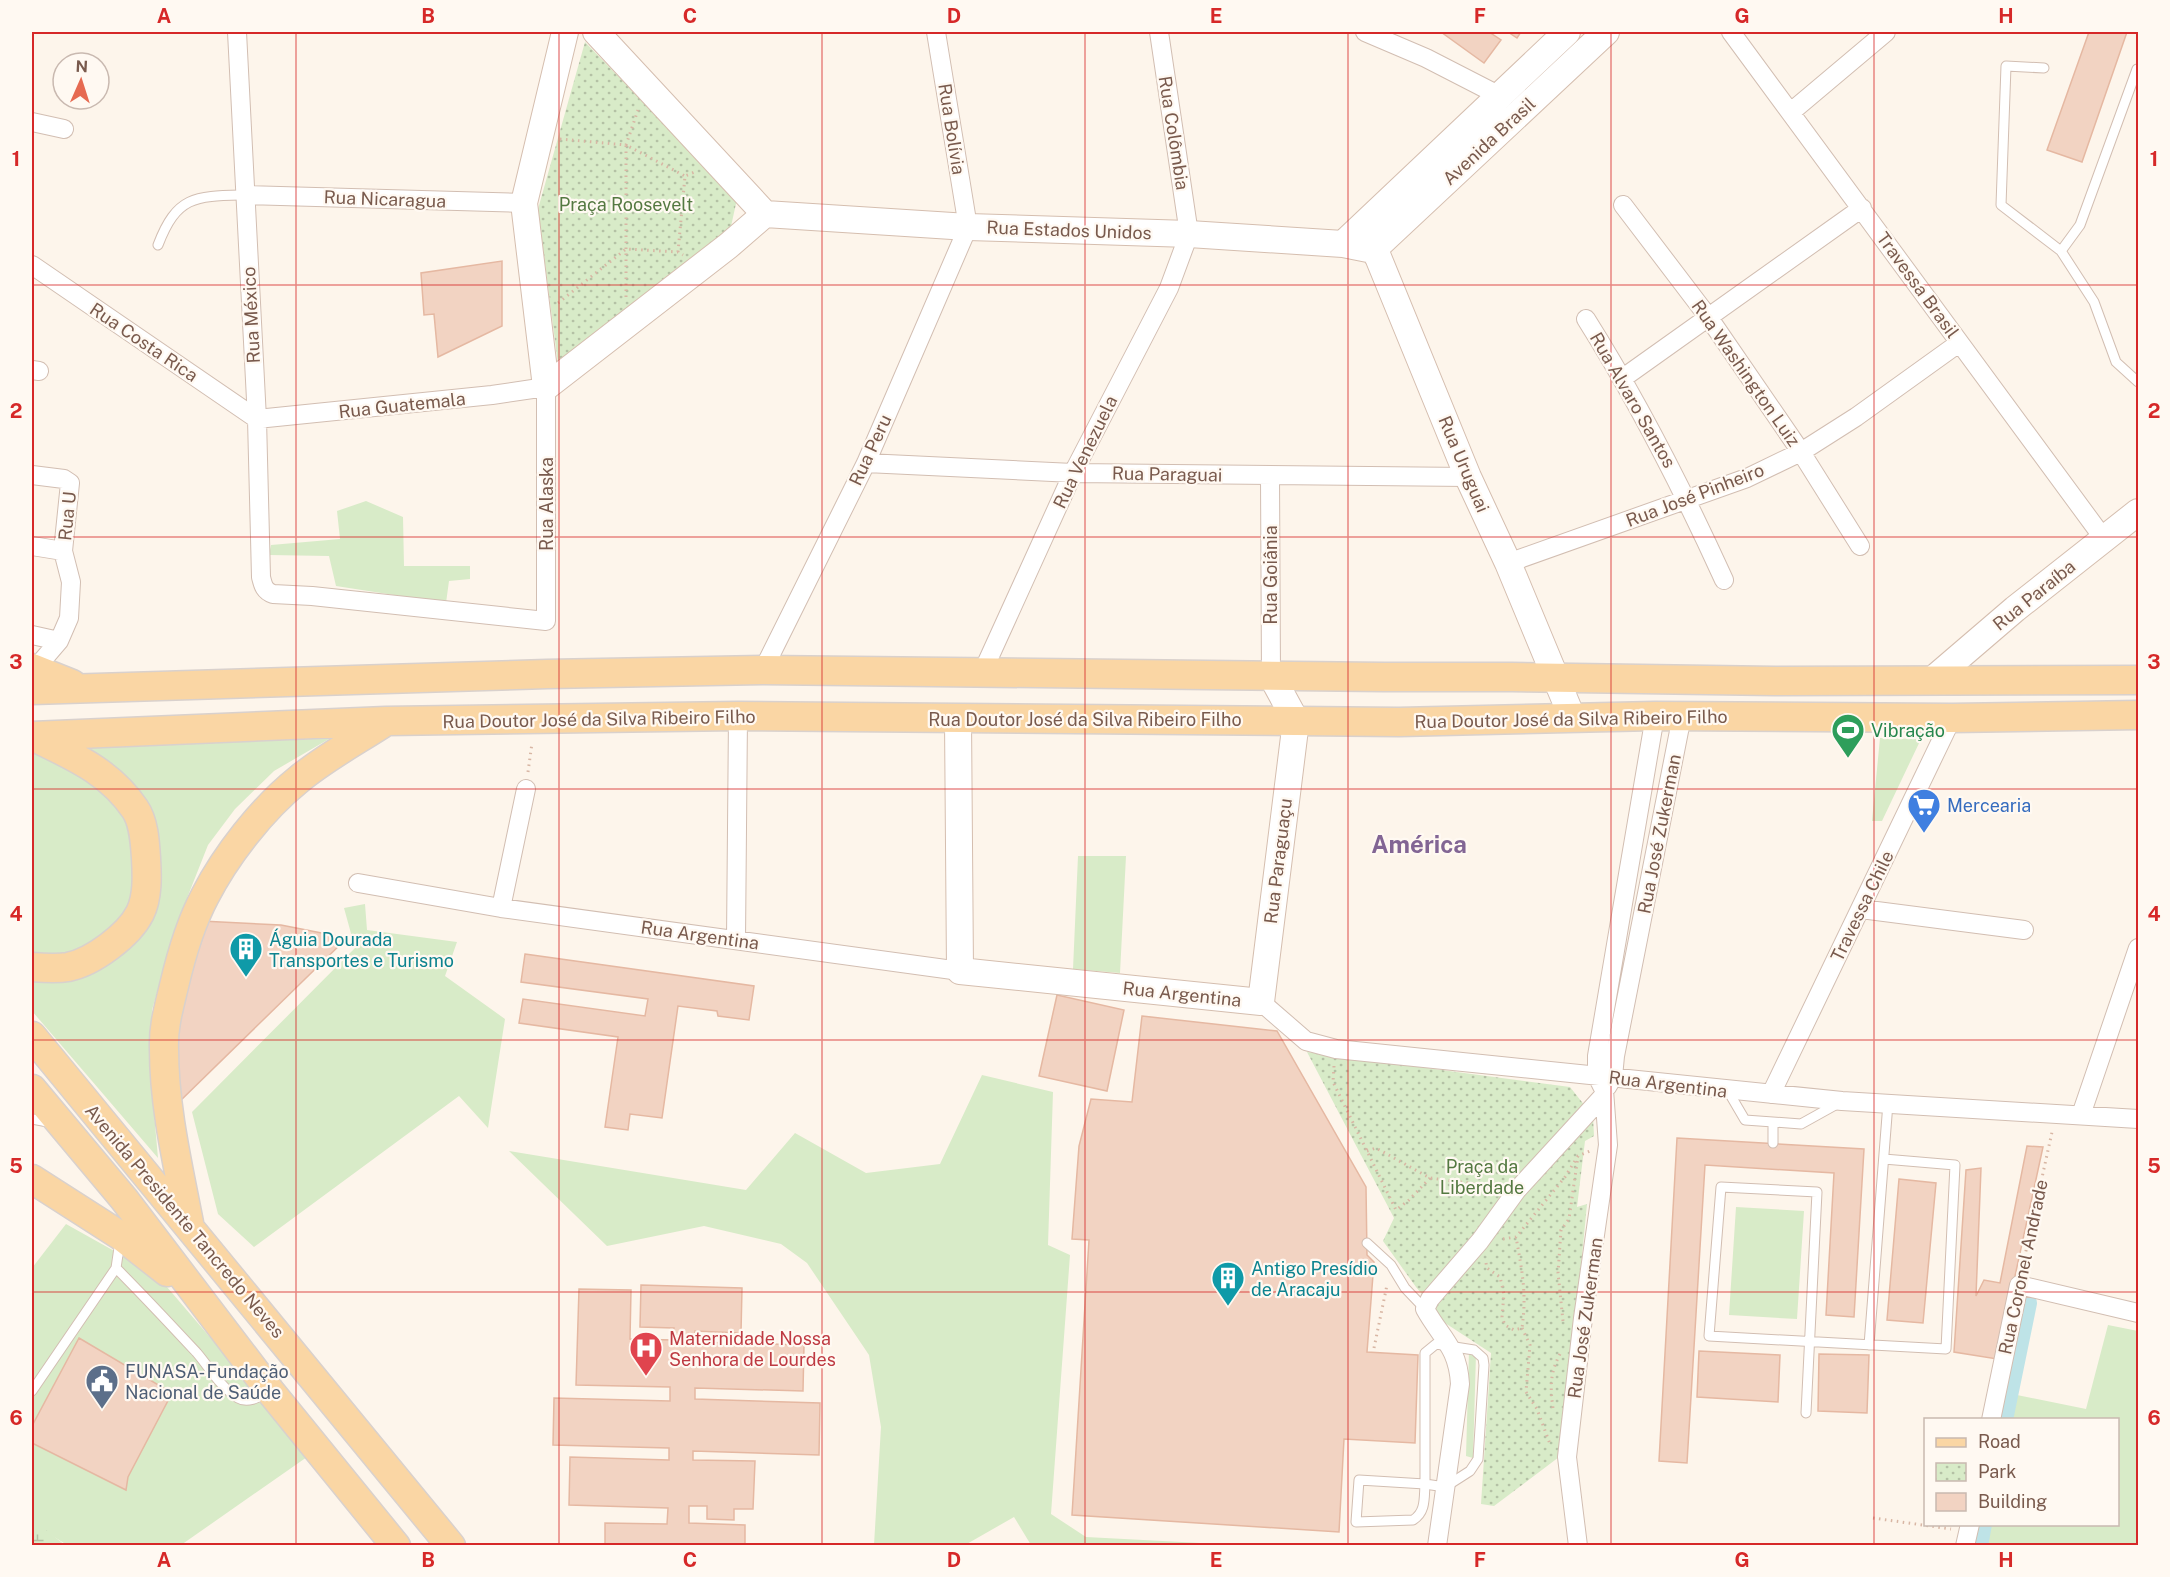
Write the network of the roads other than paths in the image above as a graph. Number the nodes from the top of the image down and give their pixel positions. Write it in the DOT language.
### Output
graph roads {
  1 [pos="237,32"];
  2 [pos="564,32"];
  3 [pos="596,32"];
  4 [pos="936,32"];
  5 [pos="1159,32"];
  6 [pos="1365,32"];
  7 [pos="1567,32"];
  8 [pos="1606,32"];
  9 [pos="1731,32"];
  10 [pos="1886,32"];
  11 [pos="2044,68"];
  12 [pos="2137,69"];
  13 [pos="1500,96"];
  14 [pos="1791,112"];
  15 [pos="32,122"];
  16 [pos="64,129"];
  17 [pos="245,195"];
  18 [pos="524,203"];
  19 [pos="1623,205"];
  20 [pos="1862,208"];
  21 [pos="765,214"];
  22 [pos="968,227"];
  23 [pos="1189,234"];
  24 [pos="1343,244"];
  25 [pos="158,245"];
  26 [pos="1373,250"];
  27 [pos="2061,250"];
  28 [pos="32,265"];
  29 [pos="1709,318"];
  30 [pos="1586,319"];
  31 [pos="1959,343"];
  32 [pos="1623,378"];
  33 [pos="2139,382"];
  34 [pos="546,387"];
  35 [pos="257,419"];
  36 [pos="1801,452"];
  37 [pos="866,463"];
  38 [pos="1073,473"];
  39 [pos="32,475"];
  40 [pos="1270,476"];
  41 [pos="1468,477"];
  42 [pos="1687,499"];
  43 [pos="2139,512"];
  44 [pos="2104,539"];
  45 [pos="32,546"];
  46 [pos="1860,546"];
  47 [pos="63,551"];
  48 [pos="1508,563"];
  49 [pos="1724,580"];
  50 [pos="273,594"];
  51 [pos="32,635"];
  52 [pos="59,641"];
  53 [pos="763,670"];
  54 [pos="983,671"];
  55 [pos="1271,675"];
  56 [pos="33,676"];
  57 [pos="1555,678"];
  58 [pos="2139,680"];
  59 [pos="1931,681"];
  60 [pos="2139,715"];
  61 [pos="738,716"];
  62 [pos="1668,716"];
  63 [pos="1572,717"];
  64 [pos="1952,718"];
  65 [pos="958,719"];
  66 [pos="1296,720"];
  67 [pos="386,721"];
  68 [pos="32,736"];
  69 [pos="526,789"];
  70 [pos="358,883"];
  71 [pos="501,908"];
  72 [pos="1861,909"];
  73 [pos="2024,930"];
  74 [pos="735,940"];
  75 [pos="2139,948"];
  76 [pos="32,967"];
  77 [pos="960,971"];
  78 [pos="1261,1002"];
  79 [pos="32,1036"];
  80 [pos="1605,1084"];
  81 [pos="32,1089"];
  82 [pos="1728,1091"];
  83 [pos="1771,1094"];
  84 [pos="1842,1101"];
  85 [pos="1888,1103"];
  86 [pos="2081,1114"];
  87 [pos="32,1119"];
  88 [pos="2139,1119"];
  89 [pos="1773,1122"];
  90 [pos="61,1125"];
  91 [pos="1773,1143"];
  92 [pos="1884,1159"];
  93 [pos="32,1179"];
  94 [pos="190,1226"];
  95 [pos="121,1236"];
  96 [pos="1367,1243"];
  97 [pos="116,1268"];
  98 [pos="199,1297"];
  99 [pos="1425,1309"];
  100 [pos="2139,1313"];
  101 [pos="1810,1341"];
  102 [pos="1869,1345"];
  103 [pos="1451,1346"];
  104 [pos="32,1391"];
  105 [pos="270,1391"];
  106 [pos="1806,1413"];
  107 [pos="1991,1418"];
  108 [pos="1425,1484"];
  109 [pos="1446,1487"];
  110 [pos="396,1545"];
  111 [pos="452,1545"];
  112 [pos="1437,1545"];
  113 [pos="1578,1545"];
  1 -- 17 [label="street, Rua México"];
  2 -- 18 [label="street"];
  3 -- 21 [label="street"];
  4 -- 22 [label="street, Rua Bolívia"];
  5 -- 23 [label="street, Rua Colômbia"];
  6 -- 13 [label="street"];
  7 -- 13 [label="street, Avenida Brasil"];
  8 -- 26 [label="street, Avenida Brasil"];
  9 -- 14 [label="street, Travessa Brasil"];
  10 -- 14 [label="street"];
  11 -- 27 [label="lane"];
  12 -- 27 [label="lane"];
  13 -- 24 [label="street, Avenida Brasil"];
  14 -- 20 [label="street, Travessa Brasil"];
  15 -- 16 [label="street"];
  17 -- 18 [label="street, Rua Nicaragua"];
  17 -- 25 [label="lane"];
  17 -- 35 [label="street, Rua México"];
  18 -- 34 [label="street"];
  19 -- 29 [label="street, Rua Washington Luiz"];
  20 -- 29 [label="street"];
  20 -- 31 [label="street, Travessa Brasil"];
  21 -- 22 [label="street, Rua Estados Unidos"];
  21 -- 34 [label="street"];
  22 -- 23 [label="street, Rua Estados Unidos"];
  22 -- 37 [label="street, Rua Peru"];
  23 -- 24 [label="street, Rua Estados Unidos"];
  23 -- 38 [label="street, Rua Venezuela"];
  24 -- 26 [label="street, Rua Estados Unidos"];
  26 -- 41 [label="street, Rua Uruguai"];
  27 -- 33 [label="lane"];
  28 -- 35 [label="street, Rua Costa Rica"];
  29 -- 32 [label="street"];
  29 -- 36 [label="street, Rua Washington Luiz"];
  30 -- 32 [label="street, Rua Alvaro Santos"];
  31 -- 36 [label="street, Rua José Pinheiro"];
  31 -- 44 [label="street, Travessa Brasil"];
  32 -- 42 [label="street, Rua Alvaro Santos"];
  34 -- 35 [label="street, Rua Guatemala"];
  34 -- 50 [label="street, Rua Alaska"];
  35 -- 50 [label="street, Rua México"];
  36 -- 42 [label="street, Rua José Pinheiro"];
  36 -- 46 [label="street, Rua Washington Luiz"];
  37 -- 38 [label="street, Rua Paraguai"];
  37 -- 53 [label="street, Rua Peru"];
  38 -- 40 [label="street, Rua Paraguai"];
  38 -- 54 [label="street, Rua Venezuela"];
  39 -- 47 [label="street, Rua U"];
  40 -- 41 [label="street, Rua Paraguai"];
  40 -- 55 [label="street, Rua Goiânia"];
  41 -- 48 [label="street, Rua Uruguai"];
  42 -- 48 [label="street, Rua José Pinheiro"];
  42 -- 49 [label="street, Rua Alvaro Santos"];
  43 -- 44 [label="street, Rua Paraíba"];
  44 -- 59 [label="street, Rua Paraíba"];
  45 -- 47 [label="street, Rua U"];
  47 -- 52 [label="street, Rua U"];
  48 -- 57 [label="street, Rua Uruguai"];
  51 -- 52 [label="street"];
  52 -- 56 [label="street, Rua U"];
  53 -- 54 [label="main road, Rua Doutor José da Silva Ribeiro Filho"];
  53 -- 56 [label="main road, Rua Doutor José da Silva Ribeiro Filho"];
  54 -- 55 [label="main road, Rua Doutor José da Silva Ribeiro Filho"];
  55 -- 57 [label="main road, Rua Doutor José da Silva Ribeiro Filho"];
  55 -- 66 [label="street"];
  57 -- 59 [label="main road, Rua Doutor José da Silva Ribeiro Filho"];
  57 -- 63 [label="street, Rua Uruguai"];
  58 -- 59 [label="main road, Rua Doutor José da Silva Ribeiro Filho"];
  60 -- 64 [label="main road, Rua Doutor José da Silva Ribeiro Filho"];
  61 -- 65 [label="main road, Rua Doutor José da Silva Ribeiro Filho"];
  61 -- 67 [label="main road, Rua Doutor José da Silva Ribeiro Filho"];
  61 -- 74 [label="street"];
  62 -- 63 [label="main road, Rua Doutor José da Silva Ribeiro Filho"];
  62 -- 64 [label="main road, Rua Doutor José da Silva Ribeiro Filho"];
  62 -- 80 [label="street, Rua José Zukerman"];
  62 -- 80 [label="street, Rua José Zukerman"];
  63 -- 66 [label="main road, Rua Doutor José da Silva Ribeiro Filho"];
  64 -- 72 [label="street, Travessa Chile"];
  65 -- 66 [label="main road, Rua Doutor José da Silva Ribeiro Filho"];
  65 -- 77 [label="street"];
  66 -- 78 [label="street, Rua Paraguaçu"];
  67 -- 68 [label="main road, Rua Doutor José da Silva Ribeiro Filho"];
  67 -- 94 [label="main road"];
  68 -- 76 [label="main road"];
  69 -- 71 [label="street"];
  70 -- 71 [label="street, Rua Argentina"];
  71 -- 74 [label="street, Rua Argentina"];
  72 -- 73 [label="street"];
  72 -- 83 [label="street, Travessa Chile"];
  74 -- 77 [label="street, Rua Argentina"];
  75 -- 86 [label="street"];
  77 -- 78 [label="street, Rua Argentina"];
  78 -- 80 [label="street, Rua Argentina"];
  79 -- 94 [label="main road, Avenida Presidente Tancredo Neves"];
  80 -- 82 [label="street, Rua Argentina"];
  80 -- 99 [label="street"];
  80 -- 113 [label="street, Rua José Zukerman"];
  81 -- 90 [label="main road, Avenida Presidente Tancredo Neves"];
  82 -- 83 [label="street, Rua Argentina"];
  82 -- 89 [label="lane"];
  83 -- 84 [label="street, Rua Argentina"];
  84 -- 85 [label="street, Rua Argentina"];
  84 -- 89 [label="lane"];
  85 -- 86 [label="street, Rua Argentina"];
  85 -- 92 [label="lane"];
  86 -- 88 [label="street, Rua Argentina"];
  87 -- 90 [label="lane"];
  89 -- 91 [label="lane"];
  90 -- 98 [label="main road, Avenida Presidente Tancredo Neves"];
  92 -- 102 [label="lane"];
  92 -- 102 [label="lane"];
  93 -- 95 [label="main road"];
  94 -- 111 [label="main road, Avenida Presidente Tancredo Neves"];
  95 -- 97 [label="lane"];
  95 -- 98 [label="main road"];
  96 -- 99 [label="lane"];
  97 -- 104 [label="lane"];
  97 -- 105 [label="lane"];
  98 -- 105 [label="main road, Avenida Presidente Tancredo Neves"];
  99 -- 103 [label="street"];
  100 -- 107 [label="street, Rua Coronel Andrade"];
  101 -- 101 [label="lane"];
  101 -- 102 [label="lane"];
  101 -- 106 [label="lane"];
  103 -- 108 [label="lane"];
  103 -- 109 [label="street"];
  103 -- 109 [label="lane"];
  105 -- 110 [label="main road, Avenida Presidente Tancredo Neves"];
  108 -- 108 [label="lane"];
  108 -- 109 [label="lane"];
  109 -- 112 [label="street"];
}
